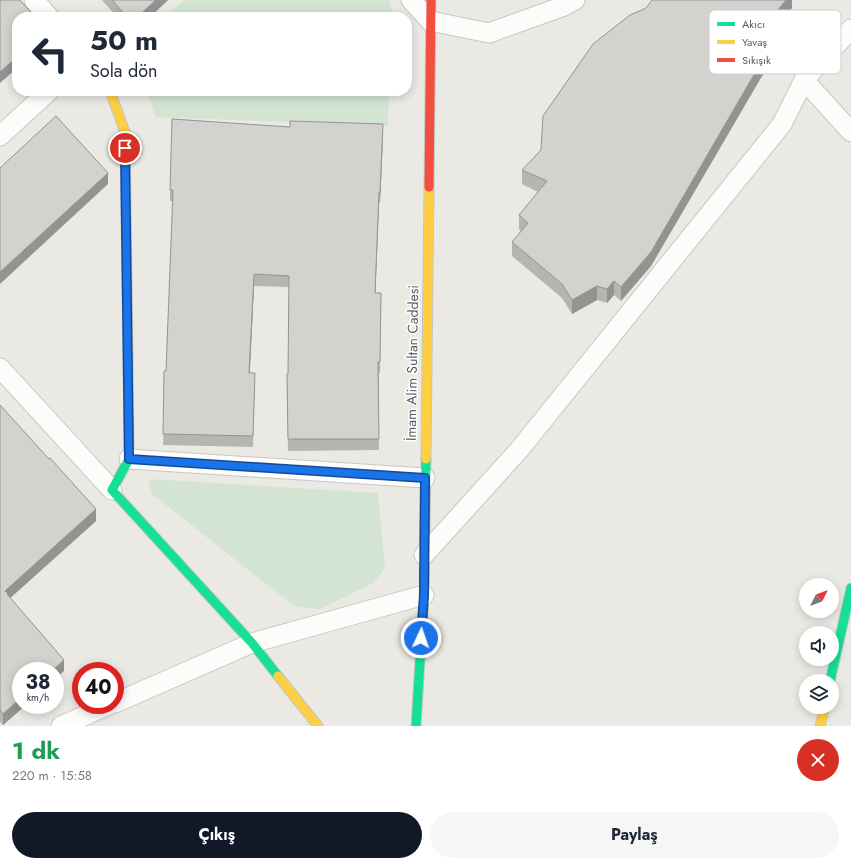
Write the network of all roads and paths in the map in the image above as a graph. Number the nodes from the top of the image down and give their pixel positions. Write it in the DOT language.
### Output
graph roads {
  1 [pos="34,0"];
  2 [pos="411,0"];
  3 [pos="431,0"];
  4 [pos="575,0"];
  5 [pos="45,12"];
  6 [pos="430,21"];
  7 [pos="851,29"];
  8 [pos="841,40"];
  9 [pos="810,74"];
  10 [pos="804,80"];
  11 [pos="44,96"];
  12 [pos="112,96"];
  13 [pos="851,132"];
  14 [pos="0,136"];
  15 [pos="0,368"];
  16 [pos="129,459"];
  17 [pos="425,478"];
  18 [pos="112,490"];
  19 [pos="424,555"];
  20 [pos="851,588"];
  21 [pos="424,595"];
  22 [pos="252,643"];
  23 [pos="832,674"];
  24 [pos="124,698"];
  25 [pos="88,714"];
  26 [pos="823,714"];
  27 [pos="61,726"];
  28 [pos="318,726"];
  29 [pos="416,726"];
  30 [pos="820,726"];
  1 -- 5 [label="street"];
  2 -- 6 [label="street"];
  3 -- 6 [label="street, İmam Alim Sultan Caddesi"];
  4 -- 6 [label="street"];
  6 -- 17 [label="street, İmam Alim Sultan Caddesi"];
  7 -- 8 [label="street"];
  9 -- 10 [label="street"];
  10 -- 13 [label="street"];
  10 -- 19 [label="street"];
  11 -- 14 [label="street"];
  12 -- 16 [label="street"];
  15 -- 18 [label="street"];
  16 -- 17 [label="street"];
  16 -- 18 [label="street"];
  17 -- 19 [label="street, İmam Alim Sultan Caddesi"];
  18 -- 22 [label="street"];
  19 -- 21 [label="street, İmam Alim Sultan Caddesi"];
  20 -- 23 [label="street"];
  21 -- 22 [label="street"];
  21 -- 29 [label="street, İmam Alim Sultan Caddesi"];
  22 -- 24 [label="street"];
  22 -- 28 [label="street"];
  25 -- 27 [label="street"];
  26 -- 30 [label="street"];
}
